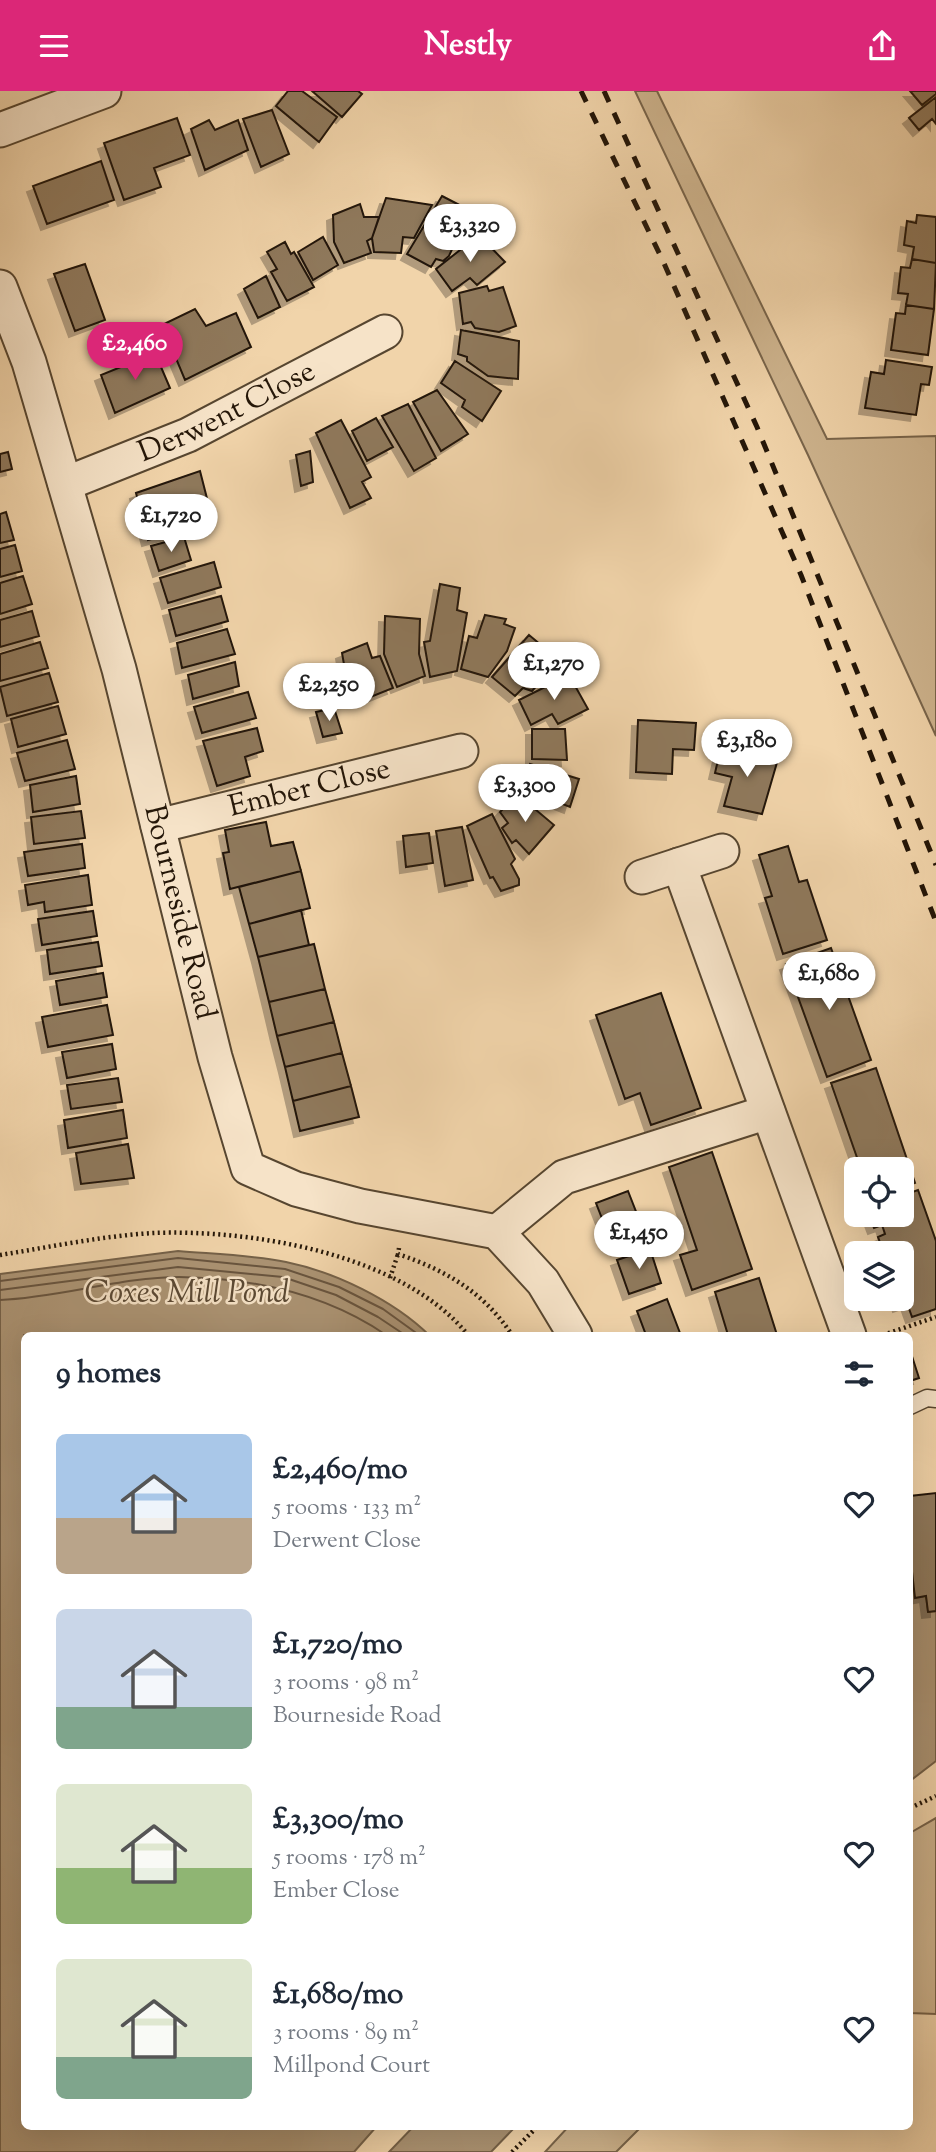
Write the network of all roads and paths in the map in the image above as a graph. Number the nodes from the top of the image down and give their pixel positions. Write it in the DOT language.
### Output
graph roads {
  1 [pos="104,91"];
  2 [pos="0,130"];
  3 [pos="0,287"];
  4 [pos="385,332"];
  5 [pos="65,484"];
  6 [pos="461,751"];
  7 [pos="158,826"];
  8 [pos="722,851"];
  9 [pos="679,865"];
  10 [pos="642,877"];
  11 [pos="768,1112"];
  12 [pos="406,1217"];
  13 [pos="497,1232"];
  14 [pos="398,1254"];
  15 [pos="0,1255"];
  16 [pos="390,1278"];
  17 [pos="844,1293"];
  18 [pos="847,1311"];
  19 [pos="936,1317"];
  20 [pos="466,1332"];
  21 [pos="510,1332"];
  22 [pos="573,1332"];
  23 [pos="849,1332"];
  24 [pos="892,1332"];
  25 [pos="936,1399"];
  26 [pos="913,1405"];
  27 [pos="936,1796"];
  28 [pos="913,1807"];
  29 [pos="534,2130"];
  30 [pos="512,2152"];
  1 -- 2 [label="street"];
  3 -- 5 [label="street, Bourneside Road"];
  4 -- 5 [label="street, Derwent Close"];
  5 -- 7 [label="street, Bourneside Road"];
  6 -- 7 [label="street, Ember Close"];
  7 -- 12 [label="street, Bourneside Road"];
  8 -- 9 [label="street"];
  9 -- 10 [label="street"];
  9 -- 11 [label="street"];
  11 -- 13 [label="street"];
  11 -- 17 [label="street"];
  12 -- 13 [label="street, Bourneside Road"];
  12 -- 14 [label="path"];
  13 -- 22 [label="street"];
  14 -- 16 [label="path"];
  14 -- 21 [label="path"];
  15 -- 16 [label="path"];
  16 -- 20 [label="path"];
  18 -- 23 [label="street"];
  19 -- 24 [label="path"];
  25 -- 26 [label="lane"];
  27 -- 28 [label="path"];
  29 -- 30 [label="path"];
}
